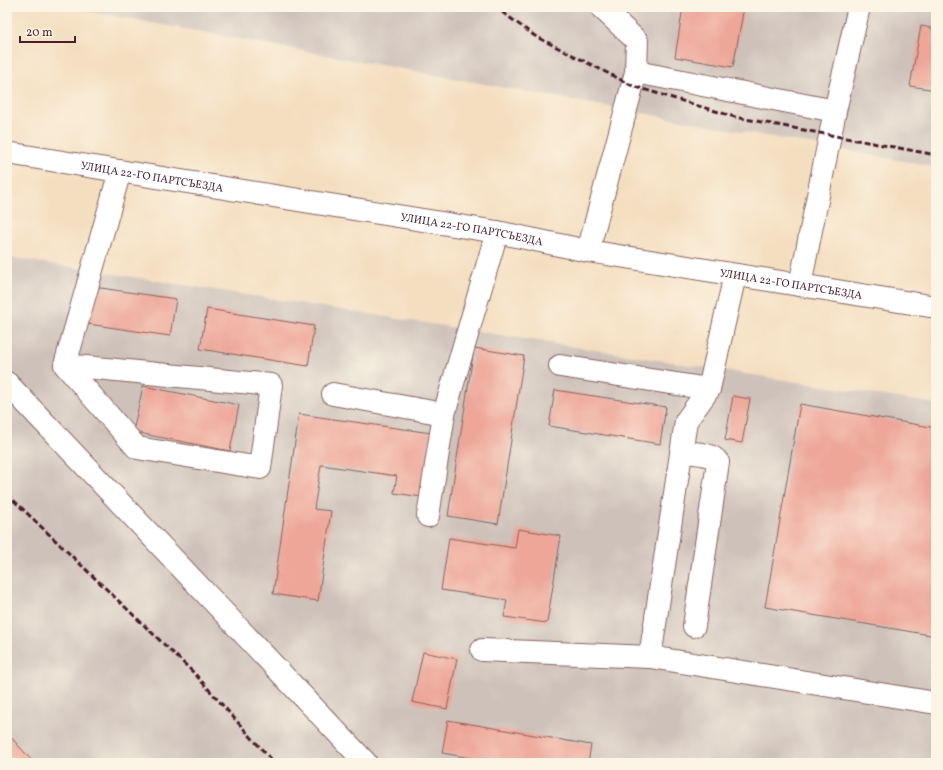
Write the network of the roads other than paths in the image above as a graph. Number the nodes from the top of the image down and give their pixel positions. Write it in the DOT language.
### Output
graph roads {
  1 [pos="601,7"];
  2 [pos="859,7"];
  3 [pos="636,72"];
  4 [pos="835,112"];
  5 [pos="7,152"];
  6 [pos="120,171"];
  7 [pos="497,232"];
  8 [pos="588,251"];
  9 [pos="735,275"];
  10 [pos="800,285"];
  11 [pos="936,307"];
  12 [pos="65,365"];
  13 [pos="560,366"];
  14 [pos="7,383"];
  15 [pos="709,389"];
  16 [pos="333,394"];
  17 [pos="444,414"];
  18 [pos="681,452"];
  19 [pos="428,516"];
  20 [pos="694,626"];
  21 [pos="482,650"];
  22 [pos="650,657"];
  23 [pos="936,703"];
  24 [pos="366,763"];
  1 -- 3 [label="street"];
  2 -- 4 [label="street"];
  3 -- 4 [label="street"];
  3 -- 8 [label="street"];
  4 -- 10 [label="street"];
  5 -- 6 [label="street, УЛИЦА 22-ГО ПАРТСЪЕЗДА"];
  6 -- 7 [label="street, УЛИЦА 22-ГО ПАРТСЪЕЗДА"];
  6 -- 12 [label="street"];
  7 -- 8 [label="street, УЛИЦА 22-ГО ПАРТСЪЕЗДА"];
  7 -- 17 [label="street"];
  8 -- 9 [label="street, УЛИЦА 22-ГО ПАРТСЪЕЗДА"];
  9 -- 10 [label="street, УЛИЦА 22-ГО ПАРТСЪЕЗДА"];
  9 -- 15 [label="street"];
  10 -- 11 [label="street, УЛИЦА 22-ГО ПАРТСЪЕЗДА"];
  12 -- 12 [label="street"];
  13 -- 15 [label="street"];
  14 -- 24 [label="street"];
  15 -- 18 [label="street"];
  16 -- 17 [label="street"];
  17 -- 19 [label="street"];
  18 -- 20 [label="street"];
  18 -- 22 [label="street"];
  21 -- 22 [label="street"];
  22 -- 23 [label="street"];
}
